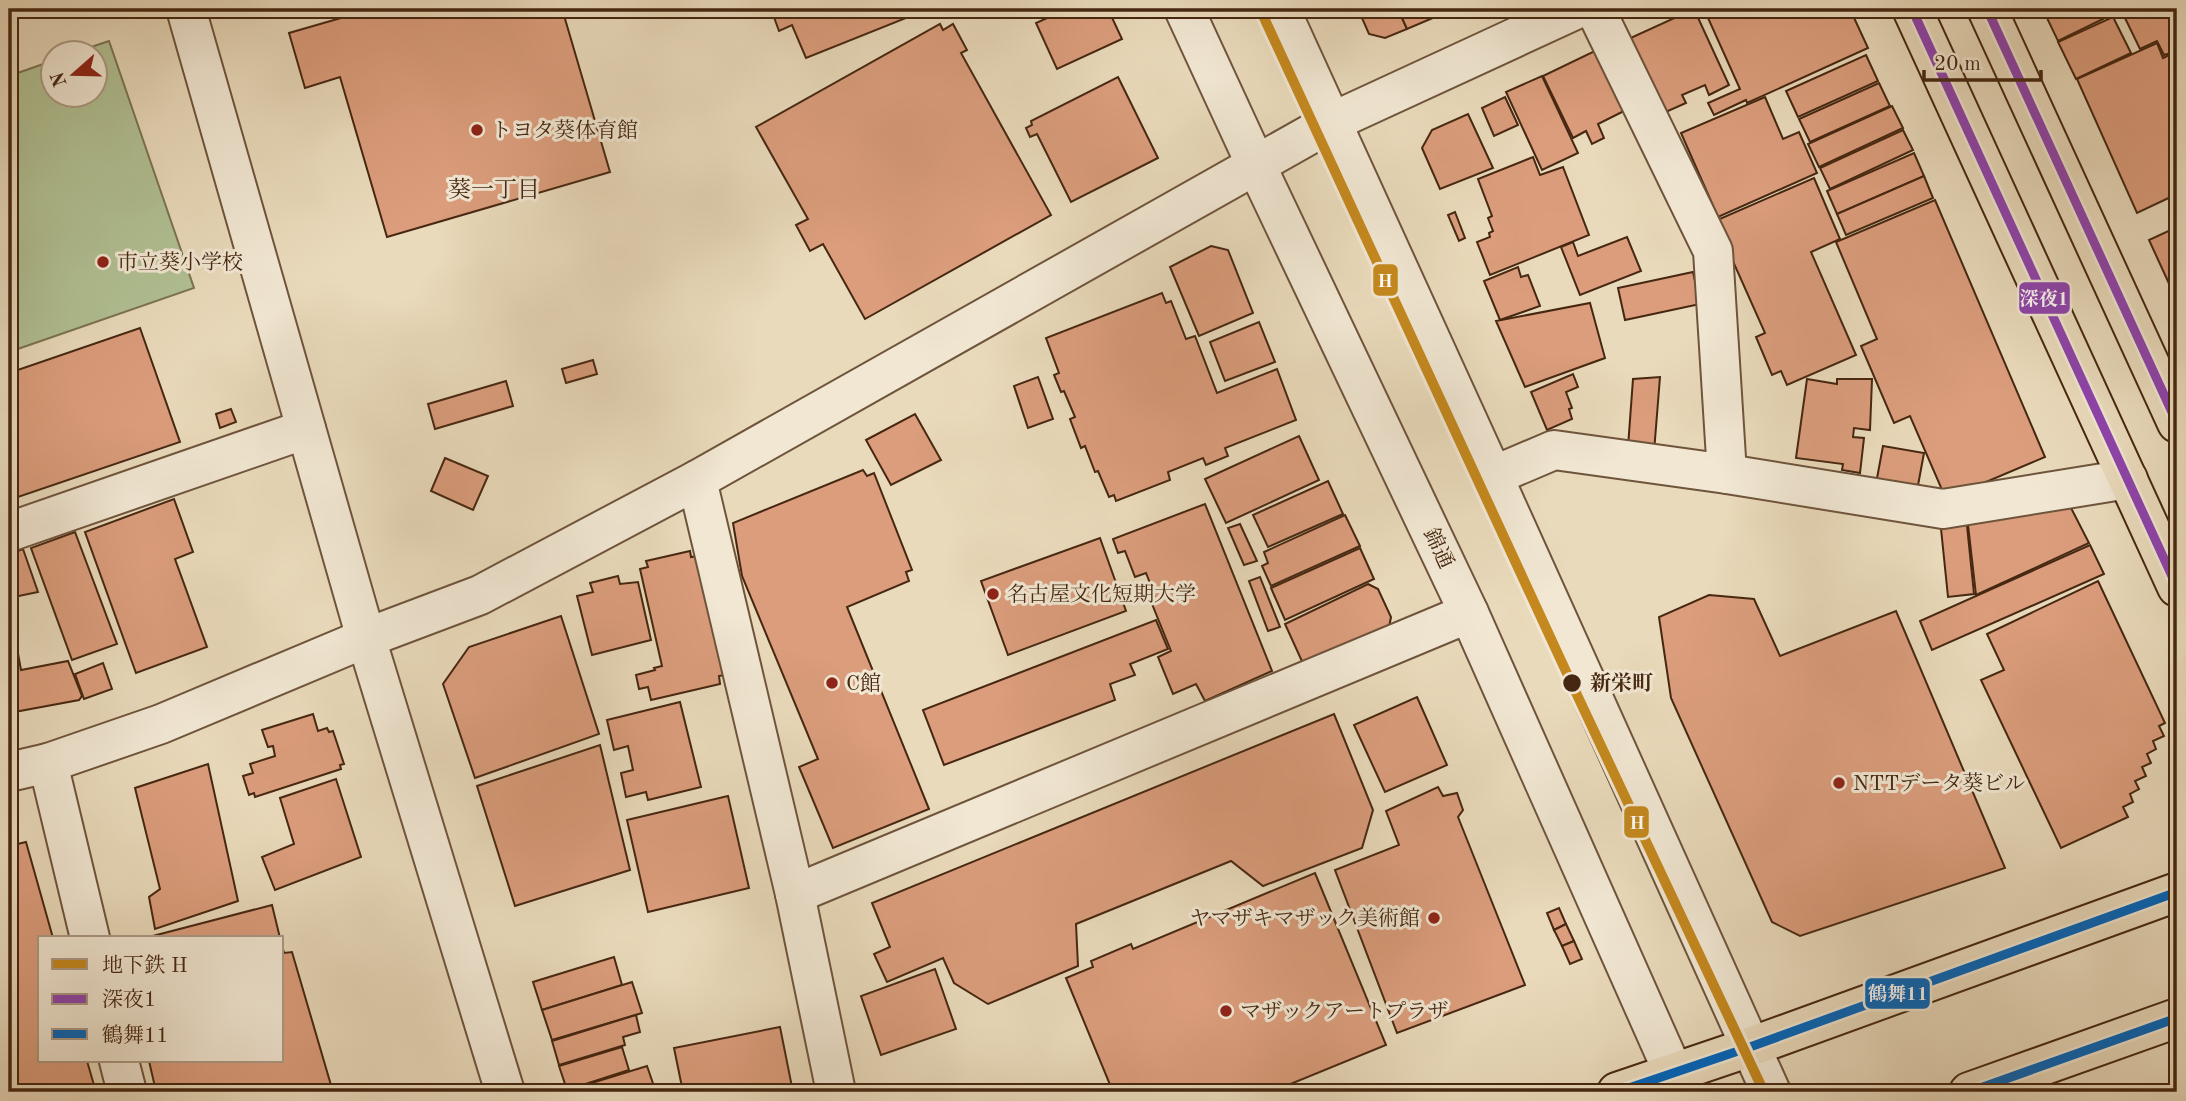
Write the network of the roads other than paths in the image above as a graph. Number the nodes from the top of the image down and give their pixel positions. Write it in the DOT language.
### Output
graph roads {
  1 [pos="186,9"];
  2 [pos="1184,9"];
  3 [pos="1280,9"];
  4 [pos="1577,9"];
  5 [pos="1595,9"];
  6 [pos="1912,9"];
  7 [pos="1987,9"];
  8 [pos="1534,18"];
  9 [pos="1332,122"];
  10 [pos="1256,165"];
  11 [pos="2177,423"];
  12 [pos="306,429"];
  13 [pos="1727,474"];
  14 [pos="1493,476"];
  15 [pos="2128,479"];
  16 [pos="697,480"];
  17 [pos="9,532"];
  18 [pos="2177,587"];
  19 [pos="1469,613"];
  20 [pos="366,638"];
  21 [pos="48,763"];
  22 [pos="9,772"];
  23 [pos="2177,892"];
  24 [pos="794,894"];
  25 [pos="90,936"];
  26 [pos="2177,1018"];
  27 [pos="1750,1047"];
  28 [pos="120,1062"];
  29 [pos="1677,1083"];
  30 [pos="127,1092"];
  31 [pos="506,1092"];
  32 [pos="836,1092"];
  33 [pos="1617,1092"];
  34 [pos="1771,1092"];
  35 [pos="1969,1092"];
  1 -- 12 [label="street"];
  2 -- 10 [label="street, 錦通"];
  3 -- 9 [label="street"];
  4 -- 8 [label="street"];
  5 -- 13 [label="street"];
  6 -- 15 [label="main road"];
  7 -- 11 [label="main road"];
  8 -- 9 [label="street"];
  9 -- 10 [label="street"];
  9 -- 14 [label="street"];
  10 -- 16 [label="street"];
  10 -- 19 [label="street, 錦通"];
  12 -- 17 [label="street"];
  12 -- 20 [label="street"];
  13 -- 14 [label="street"];
  13 -- 15 [label="street"];
  14 -- 27 [label="street"];
  15 -- 18 [label="main road"];
  16 -- 20 [label="street"];
  16 -- 24 [label="street"];
  19 -- 24 [label="street"];
  19 -- 29 [label="street, 錦通"];
  20 -- 21 [label="street"];
  20 -- 31 [label="street"];
  21 -- 22 [label="street"];
  21 -- 25 [label="street"];
  23 -- 27 [label="main road"];
  24 -- 32 [label="street"];
  26 -- 35 [label="main road"];
  27 -- 29 [label="main road"];
  27 -- 34 [label="street"];
  28 -- 30 [label="street"];
  29 -- 33 [label="main road"];
}
